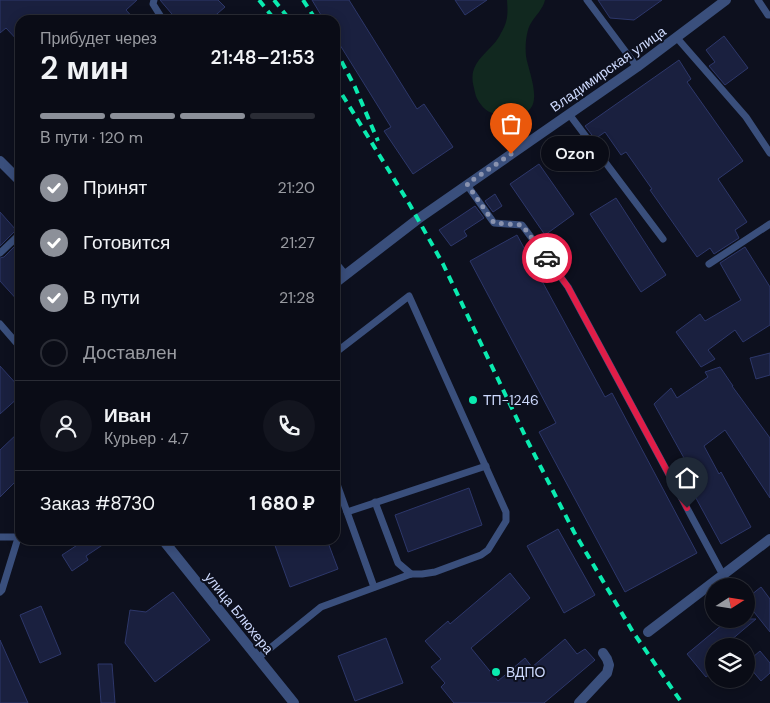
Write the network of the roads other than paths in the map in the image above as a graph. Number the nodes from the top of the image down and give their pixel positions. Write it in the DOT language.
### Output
graph roads {
  1 [pos="154,0"];
  2 [pos="587,0"];
  3 [pos="726,0"];
  4 [pos="758,0"];
  5 [pos="160,15"];
  6 [pos="770,15"];
  7 [pos="677,38"];
  8 [pos="637,67"];
  9 [pos="569,114"];
  10 [pos="770,153"];
  11 [pos="0,161"];
  12 [pos="15,176"];
  13 [pos="467,184"];
  14 [pos="770,224"];
  15 [pos="15,238"];
  16 [pos="663,239"];
  17 [pos="0,252"];
  18 [pos="709,264"];
  19 [pos="340,268"];
  20 [pos="345,274"];
  21 [pos="340,278"];
  22 [pos="0,324"];
  23 [pos="15,341"];
  24 [pos="340,348"];
  25 [pos="486,466"];
  26 [pos="340,493"];
  27 [pos="343,502"];
  28 [pos="375,502"];
  29 [pos="340,503"];
  30 [pos="347,512"];
  31 [pos="0,537"];
  32 [pos="15,538"];
  33 [pos="769,542"];
  34 [pos="17,545"];
  35 [pos="167,545"];
  36 [pos="411,574"];
  37 [pos="723,576"];
  38 [pos="374,587"];
  39 [pos="0,592"];
  40 [pos="648,632"];
  41 [pos="603,653"];
  42 [pos="258,658"];
  43 [pos="294,703"];
  44 [pos="579,703"];
  1 -- 5 [label="lane"];
  2 -- 8 [label="lane"];
  3 -- 7 [label="street, Владимирская улица"];
  4 -- 6 [label="lane"];
  7 -- 8 [label="street, Владимирская улица"];
  7 -- 10 [label="lane"];
  8 -- 9 [label="street, Владимирская улица"];
  9 -- 13 [label="street, Владимирская улица"];
  9 -- 16 [label="lane"];
  11 -- 12 [label="street"];
  13 -- 20 [label="street, Владимирская улица"];
  13 -- 37 [label="lane"];
  14 -- 18 [label="lane"];
  15 -- 17 [label="lane"];
  19 -- 20 [label="lane"];
  20 -- 21 [label="street, Владимирская улица"];
  22 -- 23 [label="lane"];
  24 -- 25 [label="lane"];
  25 -- 28 [label="lane"];
  25 -- 36 [label="lane"];
  26 -- 27 [label="lane"];
  27 -- 29 [label="lane"];
  27 -- 30 [label="lane"];
  28 -- 30 [label="lane"];
  28 -- 36 [label="lane"];
  30 -- 38 [label="lane"];
  31 -- 32 [label="lane"];
  33 -- 37 [label="street"];
  34 -- 39 [label="lane"];
  35 -- 42 [label="street, улица Блюхера"];
  36 -- 38 [label="lane"];
  37 -- 40 [label="street"];
  38 -- 42 [label="lane"];
  41 -- 44 [label="street"];
  42 -- 43 [label="street, улица Блюхера"];
}
